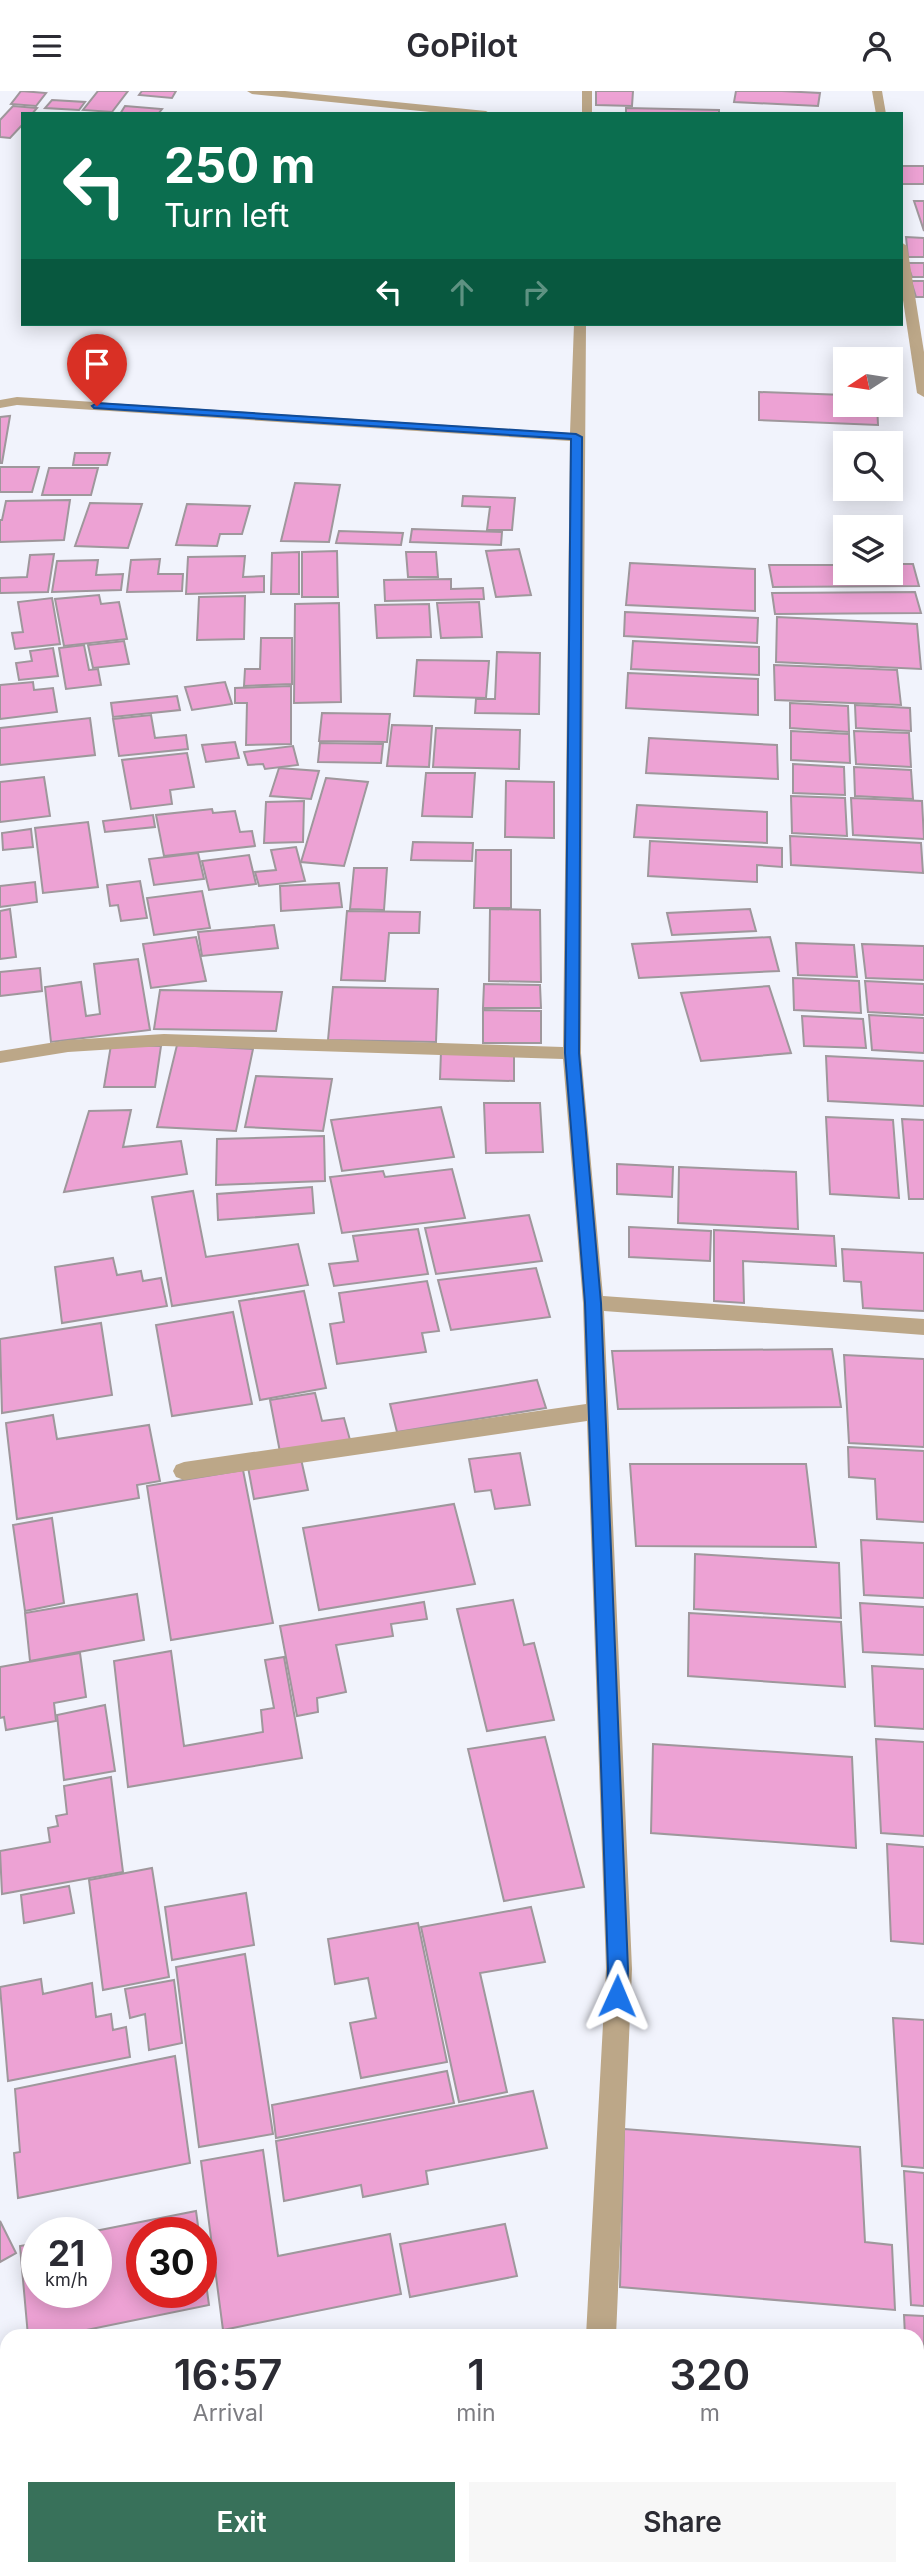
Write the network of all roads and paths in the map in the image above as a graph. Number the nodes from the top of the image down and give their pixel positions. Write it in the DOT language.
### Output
graph roads {
  1 [pos="252,91"];
  2 [pos="587,91"];
  3 [pos="877,91"];
  4 [pos="302,93"];
  5 [pos="468,112"];
  6 [pos="587,112"];
  7 [pos="881,112"];
  8 [pos="903,259"];
  9 [pos="580,326"];
  10 [pos="924,393"];
  11 [pos="0,404"];
  12 [pos="576,437"];
  13 [pos="572,1053"];
  14 [pos="0,1057"];
  15 [pos="593,1303"];
  16 [pos="924,1327"];
  17 [pos="596,1411"];
  18 [pos="184,1471"];
  19 [pos="601,2329"];
  1 -- 4 [label="street"];
  2 -- 6 [label="street"];
  3 -- 7 [label="street"];
  4 -- 5 [label="street"];
  8 -- 10 [label="street"];
  9 -- 12 [label="street"];
  11 -- 12 [label="street"];
  12 -- 13 [label="street"];
  13 -- 14 [label="street"];
  13 -- 15 [label="street"];
  15 -- 16 [label="street"];
  15 -- 17 [label="street"];
  17 -- 18 [label="street"];
  17 -- 19 [label="street"];
}
